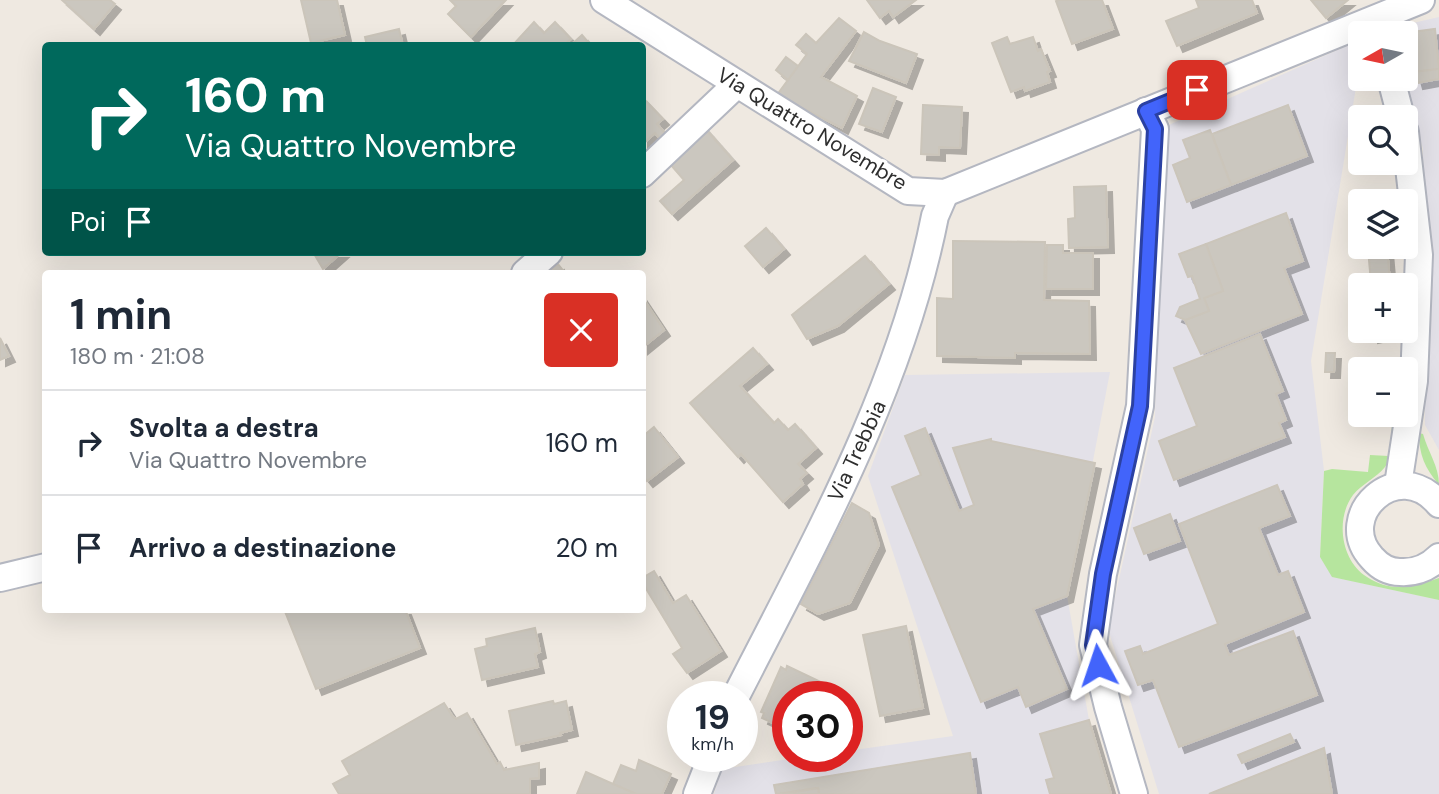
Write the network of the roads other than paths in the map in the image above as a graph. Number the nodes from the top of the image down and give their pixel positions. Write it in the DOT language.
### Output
graph roads {
  1 [pos="604,0"];
  2 [pos="1421,0"];
  3 [pos="1385,21"];
  4 [pos="1348,36"];
  5 [pos="737,84"];
  6 [pos="1146,111"];
  7 [pos="646,170"];
  8 [pos="1410,175"];
  9 [pos="945,193"];
  10 [pos="545,256"];
  11 [pos="528,270"];
  12 [pos="1398,485"];
  13 [pos="1439,504"];
  14 [pos="1439,557"];
  15 [pos="42,568"];
  16 [pos="0,578"];
  17 [pos="744,681"];
  18 [pos="706,772"];
  19 [pos="697,794"];
  20 [pos="1134,794"];
  1 -- 5 [label="street, Via Quattro Novembre"];
  2 -- 3 [label="street, Via Quattro Novembre"];
  4 -- 6 [label="street, Via Quattro Novembre"];
  5 -- 7 [label="street"];
  5 -- 9 [label="street, Via Quattro Novembre"];
  6 -- 9 [label="street, Via Quattro Novembre"];
  6 -- 20 [label="street"];
  8 -- 12 [label="street"];
  9 -- 17 [label="street, Via Trebbia"];
  10 -- 11 [label="street"];
  12 -- 13 [label="street"];
  12 -- 14 [label="street"];
  15 -- 16 [label="street"];
  18 -- 19 [label="street"];
}
